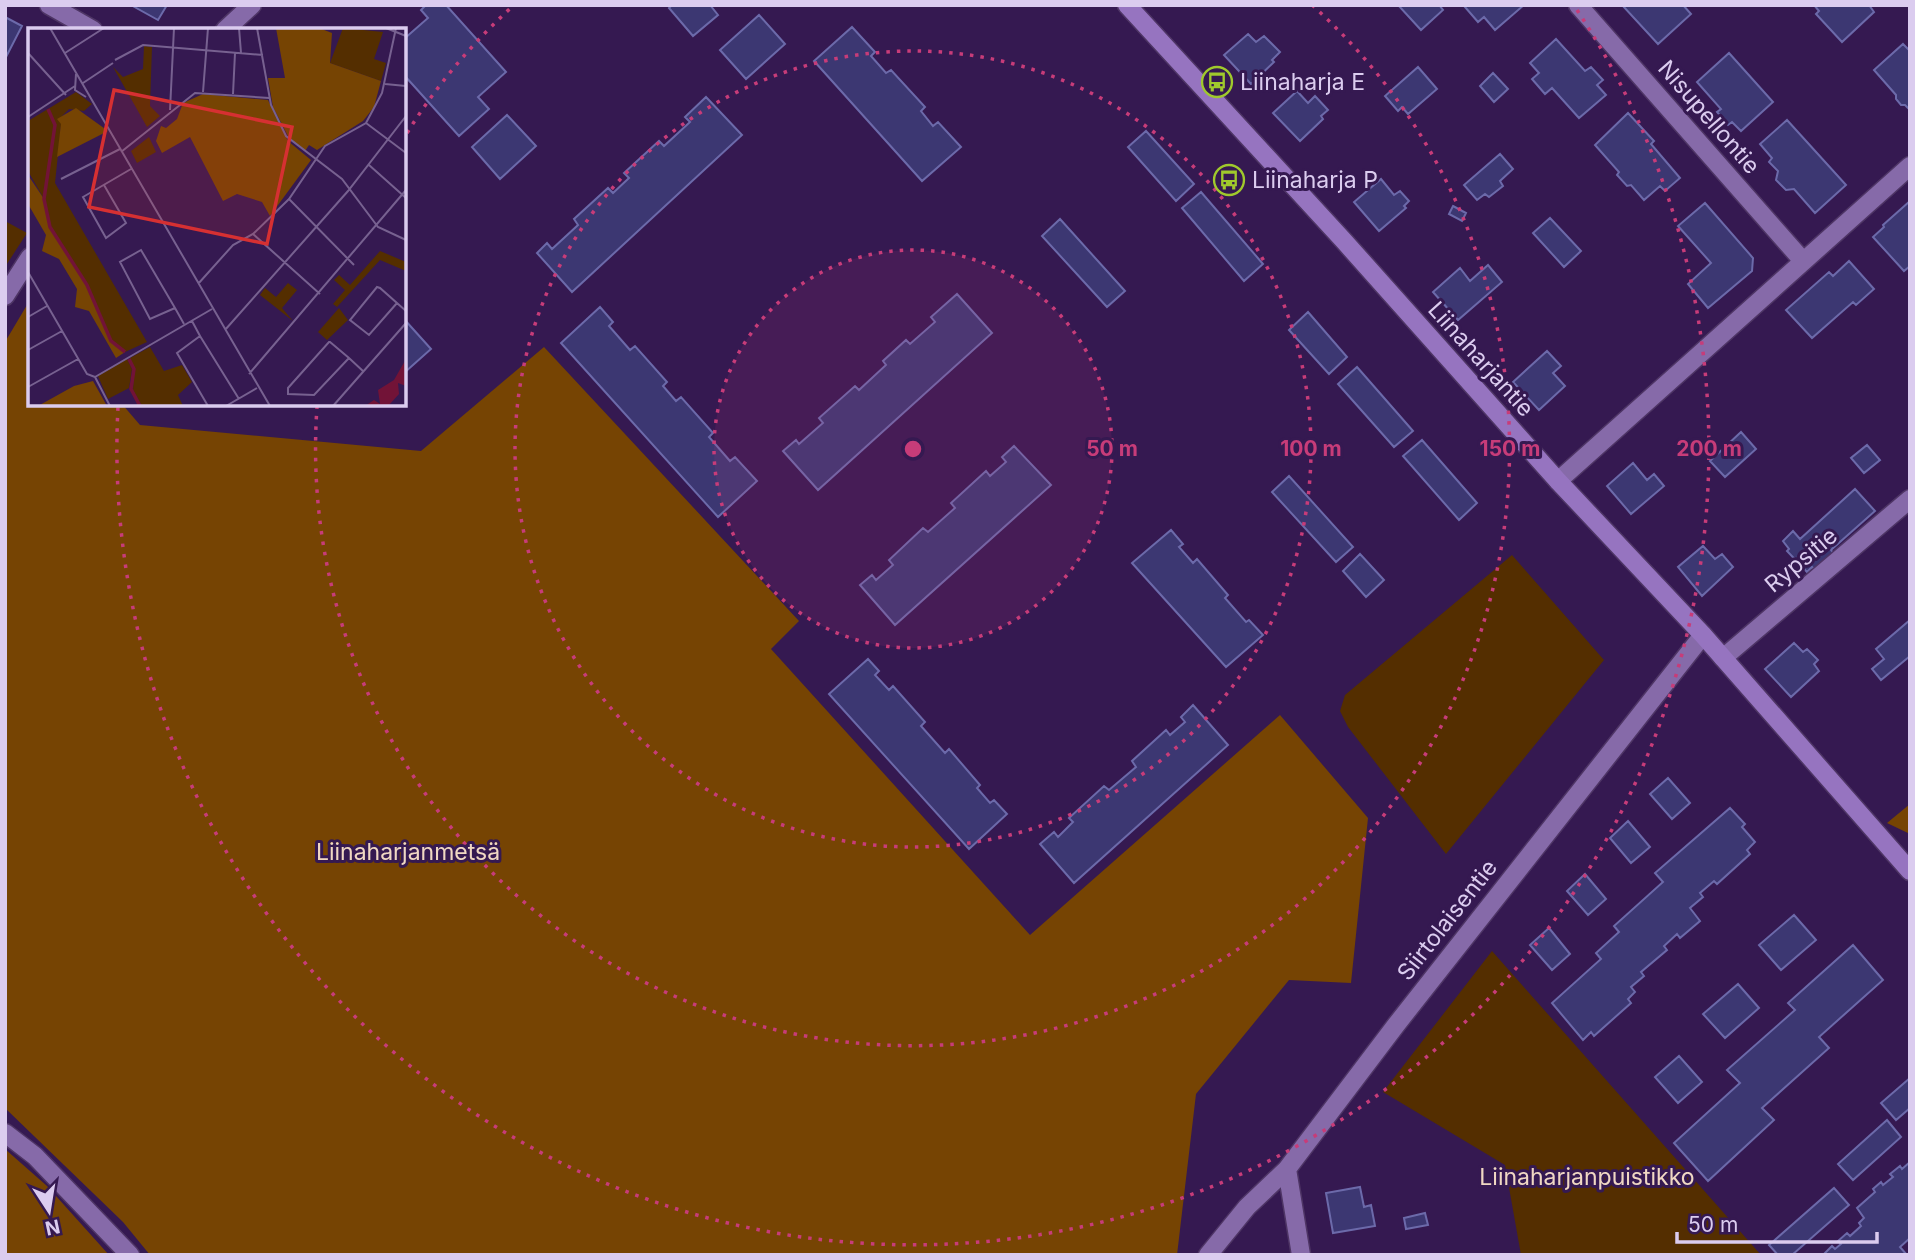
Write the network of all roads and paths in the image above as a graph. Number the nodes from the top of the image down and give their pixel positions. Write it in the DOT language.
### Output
graph roads {
  1 [pos="49,5"];
  2 [pos="252,5"];
  3 [pos="1127,5"];
  4 [pos="1578,5"];
  5 [pos="89,28"];
  6 [pos="227,28"];
  7 [pos="1910,166"];
  8 [pos="28,260"];
  9 [pos="1803,261"];
  10 [pos="5,296"];
  11 [pos="1558,481"];
  12 [pos="1910,499"];
  13 [pos="1703,635"];
  14 [pos="1723,658"];
  15 [pos="1910,871"];
  16 [pos="5,1133"];
  17 [pos="1287,1169"];
  18 [pos="130,1255"];
  19 [pos="1208,1255"];
  20 [pos="1301,1255"];
  1 -- 5 [label="street"];
  2 -- 6 [label="street"];
  3 -- 11 [label="main road, Liinaharjantie"];
  4 -- 9 [label="street, Nisupellontie"];
  7 -- 9 [label="street"];
  8 -- 10 [label="street"];
  9 -- 11 [label="street"];
  11 -- 13 [label="main road, Liinaharjantie"];
  12 -- 14 [label="street, Rypsitie"];
  13 -- 14 [label="main road, Liinaharjantie"];
  13 -- 17 [label="street, Siirtolaisentie"];
  14 -- 15 [label="main road, Liinaharjantie"];
  16 -- 18 [label="street"];
  17 -- 19 [label="street, Siirtolaisentie"];
  17 -- 20 [label="street"];
}
